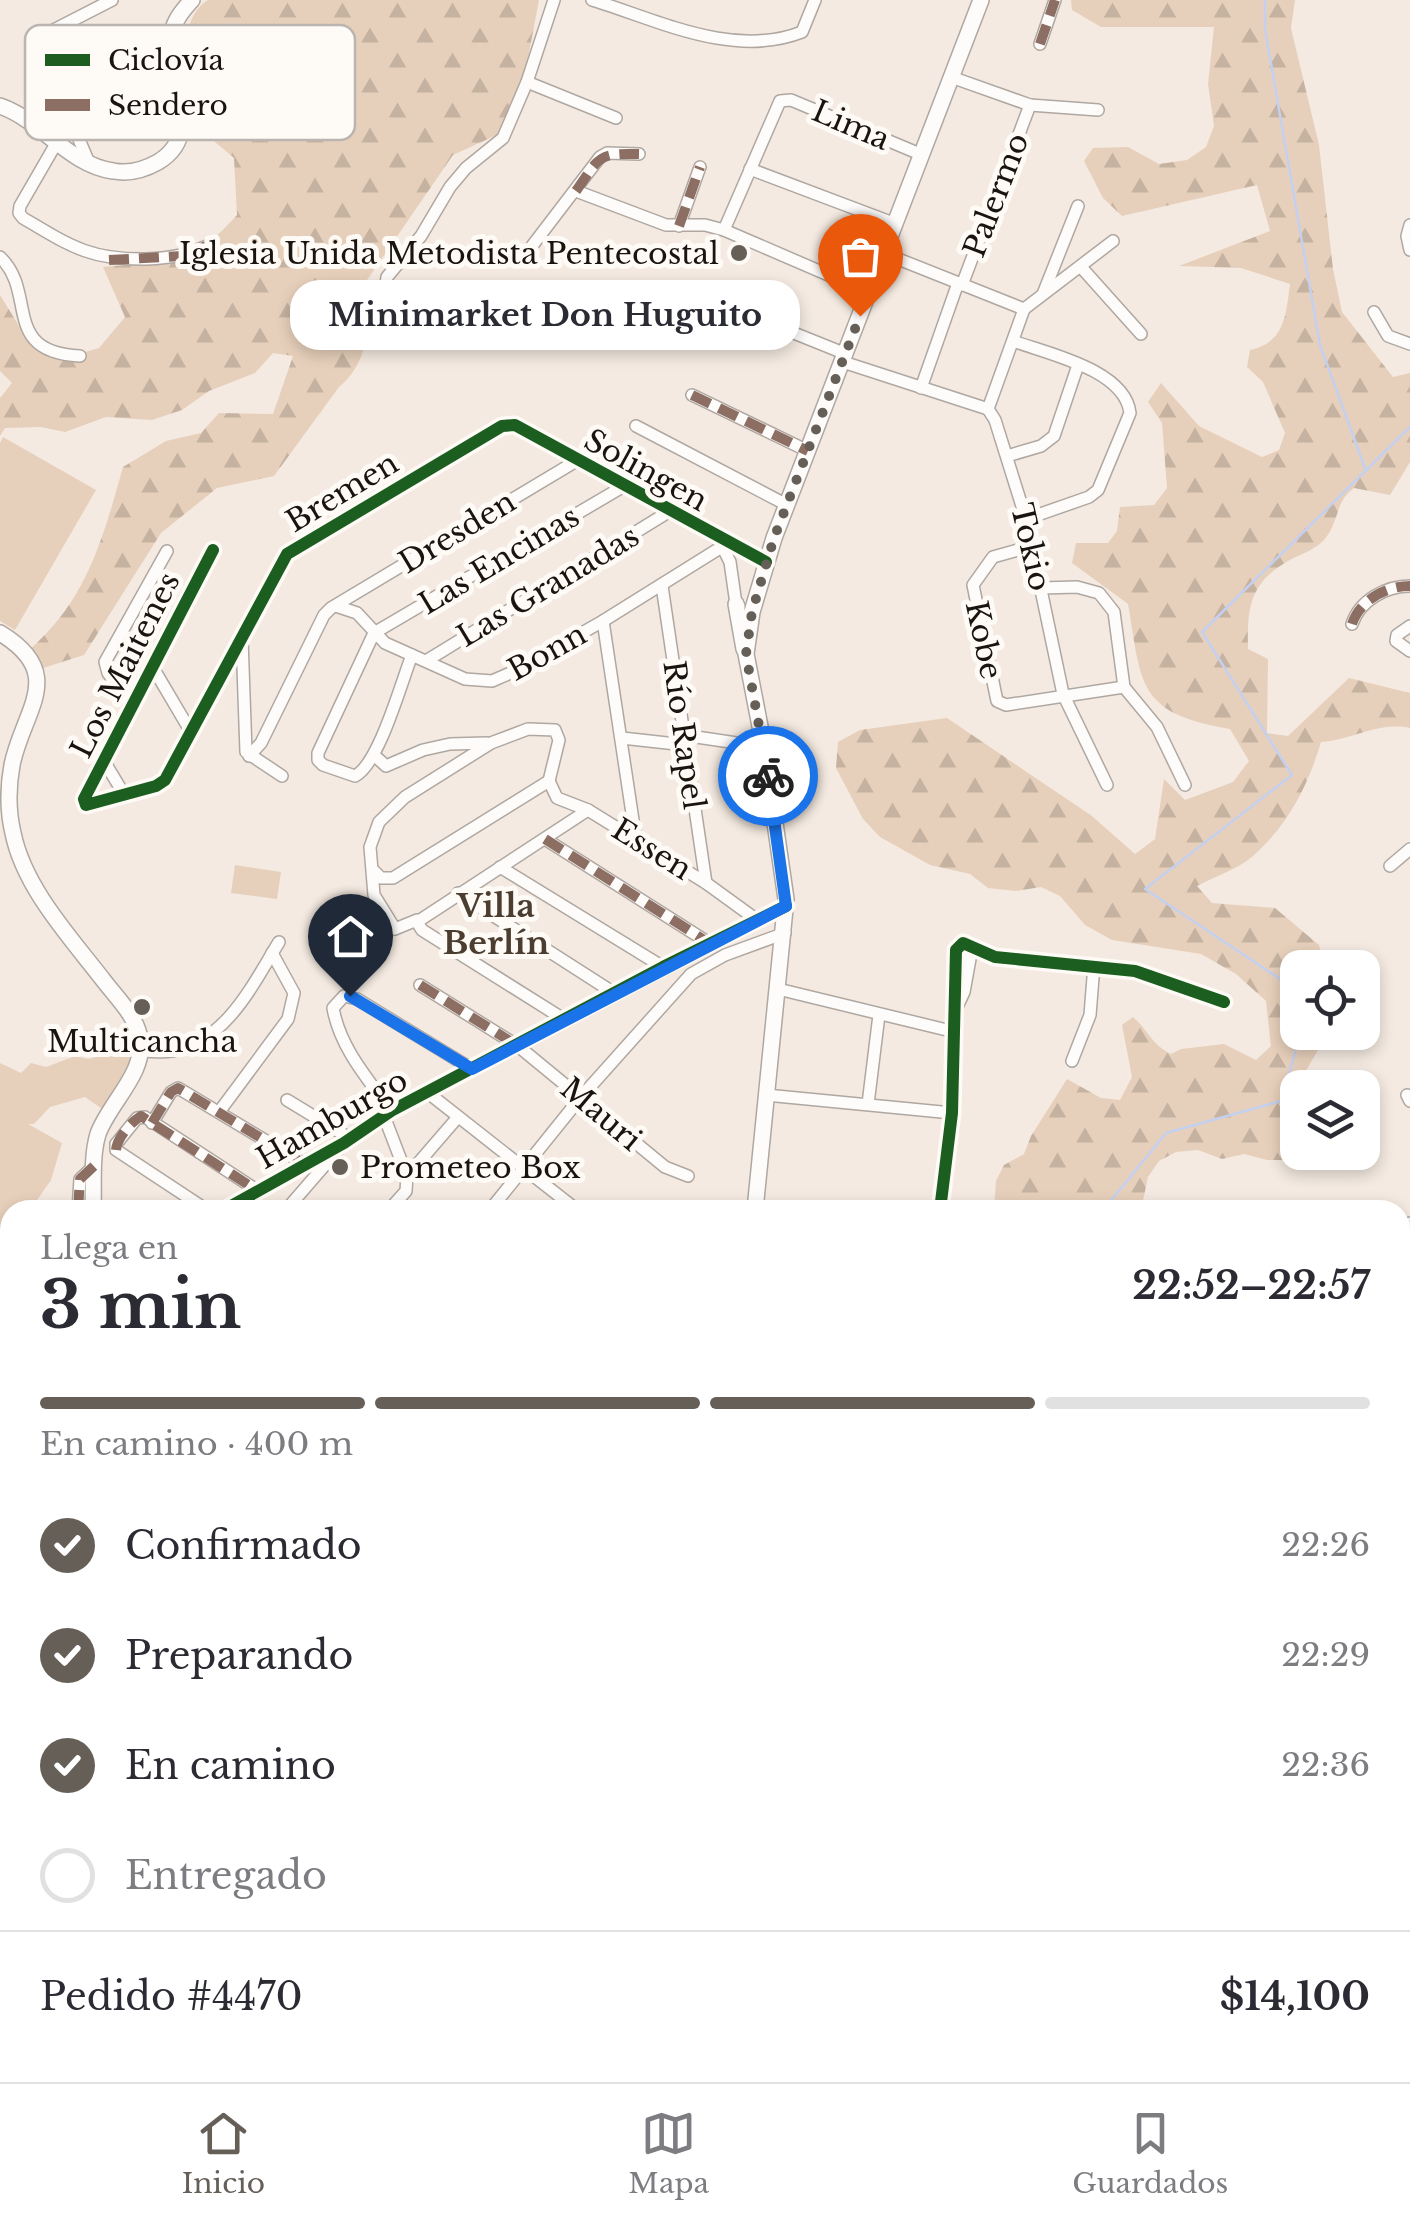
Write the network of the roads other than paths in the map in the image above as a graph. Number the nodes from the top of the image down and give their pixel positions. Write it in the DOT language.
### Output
graph roads {
  1 [pos="112,0"];
  2 [pos="192,0"];
  3 [pos="554,0"];
  4 [pos="592,0"];
  5 [pos="815,0"];
  6 [pos="981,0"];
  7 [pos="1055,0"];
  8 [pos="65,25"];
  9 [pos="174,25"];
  10 [pos="1040,44"];
  11 [pos="951,77"];
  12 [pos="526,82"];
  13 [pos="1030,105"];
  14 [pos="0,106"];
  15 [pos="1098,110"];
  16 [pos="616,118"];
  17 [pos="25,122"];
  18 [pos="54,140"];
  19 [pos="79,140"];
  20 [pos="178,140"];
  21 [pos="57,142"];
  22 [pos="639,154"];
  23 [pos="920,154"];
  24 [pos="89,163"];
  25 [pos="700,167"];
  26 [pos="750,168"];
  27 [pos="576,191"];
  28 [pos="1078,206"];
  29 [pos="894,223"];
  30 [pos="1410,225"];
  31 [pos="679,226"];
  32 [pos="724,230"];
  33 [pos="1113,241"];
  34 [pos="213,243"];
  35 [pos="532,246"];
  36 [pos="1410,250"];
  37 [pos="883,253"];
  38 [pos="0,257"];
  39 [pos="1081,267"];
  40 [pos="960,284"];
  41 [pos="868,292"];
  42 [pos="1043,294"];
  43 [pos="528,304"];
  44 [pos="1024,309"];
  45 [pos="1374,312"];
  46 [pos="764,320"];
  47 [pos="1141,334"];
  48 [pos="1014,341"];
  49 [pos="1410,344"];
  50 [pos="80,356"];
  51 [pos="845,358"];
  52 [pos="1078,365"];
  53 [pos="921,388"];
  54 [pos="692,395"];
  55 [pos="988,409"];
  56 [pos="502,426"];
  57 [pos="636,426"];
  58 [pos="808,451"];
  59 [pos="1007,456"];
  60 [pos="578,460"];
  61 [pos="624,486"];
  62 [pos="787,505"];
  63 [pos="670,511"];
  64 [pos="1026,519"];
  65 [pos="722,542"];
  66 [pos="1032,546"];
  67 [pos="213,550"];
  68 [pos="166,551"];
  69 [pos="746,553"];
  70 [pos="730,562"];
  71 [pos="766,562"];
  72 [pos="662,586"];
  73 [pos="1410,586"];
  74 [pos="1041,588"];
  75 [pos="351,595"];
  76 [pos="736,604"];
  77 [pos="336,606"];
  78 [pos="752,612"];
  79 [pos="603,621"];
  80 [pos="1352,624"];
  81 [pos="1410,626"];
  82 [pos="371,628"];
  83 [pos="0,634"];
  84 [pos="242,634"];
  85 [pos="1410,651"];
  86 [pos="746,654"];
  87 [pos="412,655"];
  88 [pos="426,661"];
  89 [pos="152,666"];
  90 [pos="1124,687"];
  91 [pos="1063,694"];
  92 [pos="132,708"];
  93 [pos="191,732"];
  94 [pos="622,738"];
  95 [pos="684,740"];
  96 [pos="491,743"];
  97 [pos="764,747"];
  98 [pos="249,756"];
  99 [pos="375,756"];
  100 [pos="104,761"];
  101 [pos="282,776"];
  102 [pos="550,781"];
  103 [pos="1185,785"];
  104 [pos="1107,786"];
  105 [pos="125,796"];
  106 [pos="84,804"];
  107 [pos="588,810"];
  108 [pos="545,839"];
  109 [pos="636,840"];
  110 [pos="1410,850"];
  111 [pos="500,866"];
  112 [pos="1390,866"];
  113 [pos="374,871"];
  114 [pos="706,883"];
  115 [pos="458,893"];
  116 [pos="786,906"];
  117 [pos="418,919"];
  118 [pos="757,920"];
  119 [pos="784,933"];
  120 [pos="709,943"];
  121 [pos="1094,965"];
  122 [pos="662,967"];
  123 [pos="420,985"];
  124 [pos="778,989"];
  125 [pos="614,993"];
  126 [pos="1224,1002"];
  127 [pos="879,1015"];
  128 [pos="565,1020"];
  129 [pos="955,1032"];
  130 [pos="518,1046"];
  131 [pos="141,1052"];
  132 [pos="1072,1061"];
  133 [pos="472,1069"];
  134 [pos="426,1092"];
  135 [pos="766,1095"];
  136 [pos="582,1097"];
  137 [pos="287,1100"];
  138 [pos="868,1104"];
  139 [pos="219,1112"];
  140 [pos="952,1113"];
  141 [pos="387,1114"];
  142 [pos="458,1116"];
  143 [pos="152,1122"];
  144 [pos="347,1141"];
  145 [pos="95,1165"];
  146 [pos="306,1165"];
  147 [pos="524,1168"];
  148 [pos="407,1176"];
  149 [pos="688,1176"];
  150 [pos="258,1192"];
  151 [pos="79,1200"];
  152 [pos="93,1200"];
  153 [pos="192,1200"];
  154 [pos="243,1200"];
  155 [pos="295,1200"];
  156 [pos="398,1200"];
  157 [pos="498,1200"];
  158 [pos="564,1200"];
  159 [pos="757,1200"];
  160 [pos="941,1200"];
  1 -- 8 [label="street"];
  2 -- 9 [label="street"];
  3 -- 12 [label="street"];
  4 -- 5 [label="street"];
  6 -- 11 [label="street"];
  7 -- 10 [label="street"];
  11 -- 13 [label="street"];
  11 -- 23 [label="street"];
  12 -- 16 [label="street"];
  12 -- 43 [label="street"];
  13 -- 15 [label="street"];
  13 -- 40 [label="street, Palermo"];
  14 -- 17 [label="street"];
  18 -- 21 [label="street"];
  19 -- 24 [label="street"];
  20 -- 24 [label="street"];
  21 -- 24 [label="street"];
  21 -- 34 [label="street"];
  22 -- 27 [label="street"];
  23 -- 26 [label="street, Lima"];
  23 -- 29 [label="street"];
  25 -- 31 [label="street"];
  26 -- 29 [label="street"];
  26 -- 32 [label="street"];
  27 -- 31 [label="street"];
  27 -- 35 [label="street"];
  28 -- 42 [label="street"];
  29 -- 37 [label="street"];
  30 -- 36 [label="street"];
  31 -- 32 [label="street"];
  32 -- 41 [label="street"];
  33 -- 39 [label="street"];
  37 -- 40 [label="street"];
  37 -- 41 [label="street"];
  38 -- 50 [label="street"];
  39 -- 42 [label="street"];
  39 -- 47 [label="street"];
  40 -- 44 [label="street"];
  40 -- 53 [label="street, Palermo"];
  41 -- 51 [label="street"];
  42 -- 44 [label="street"];
  44 -- 48 [label="street"];
  45 -- 49 [label="street"];
  46 -- 51 [label="street"];
  48 -- 52 [label="street"];
  48 -- 55 [label="street"];
  51 -- 53 [label="street"];
  51 -- 58 [label="street"];
  52 -- 59 [label="street"];
  52 -- 64 [label="street"];
  53 -- 55 [label="street"];
  54 -- 58 [label="street"];
  55 -- 59 [label="street, Tokio"];
  56 -- 60 [label="street, Solingen"];
  56 -- 84 [label="street, Bremen"];
  57 -- 62 [label="street"];
  58 -- 62 [label="street"];
  59 -- 64 [label="street, Tokio"];
  60 -- 61 [label="street, Solingen"];
  60 -- 75 [label="street, Dresden"];
  61 -- 63 [label="street, Solingen"];
  61 -- 82 [label="street, Las Encinas"];
  62 -- 71 [label="street"];
  63 -- 65 [label="street, Solingen"];
  63 -- 88 [label="street, Las Granadas"];
  64 -- 66 [label="street, Tokio"];
  65 -- 69 [label="street, Solingen"];
  65 -- 70 [label="street"];
  65 -- 72 [label="street, Bonn"];
  66 -- 74 [label="street, Tokio"];
  66 -- 91 [label="street, Kobe"];
  67 -- 89 [label="street, Los Maitenes"];
  68 -- 92 [label="street"];
  69 -- 70 [label="street"];
  69 -- 71 [label="street, Solingen"];
  70 -- 76 [label="street"];
  71 -- 78 [label="street"];
  72 -- 79 [label="street, Bonn"];
  72 -- 95 [label="street, Río Rapel"];
  73 -- 80 [label="street"];
  74 -- 90 [label="street"];
  74 -- 91 [label="street, Tokio"];
  75 -- 77 [label="street, Dresden"];
  75 -- 82 [label="street, Bonn"];
  76 -- 78 [label="street"];
  76 -- 86 [label="street"];
  77 -- 82 [label="street, Bonn"];
  77 -- 98 [label="street, Dresden"];
  78 -- 86 [label="street"];
  79 -- 88 [label="street, Bonn"];
  79 -- 94 [label="street"];
  81 -- 85 [label="street"];
  82 -- 87 [label="street, Bonn"];
  82 -- 99 [label="street"];
  83 -- 131 [label="street"];
  84 -- 93 [label="street, Bremen"];
  84 -- 98 [label="street"];
  86 -- 97 [label="street"];
  87 -- 88 [label="street, Bonn"];
  87 -- 99 [label="street"];
  89 -- 92 [label="street, Los Maitenes"];
  89 -- 93 [label="street"];
  90 -- 91 [label="street, Kobe"];
  90 -- 103 [label="street"];
  91 -- 104 [label="street, Tokio"];
  92 -- 100 [label="street, Los Maitenes"];
  93 -- 105 [label="street, Bremen"];
  94 -- 95 [label="street"];
  94 -- 109 [label="street"];
  95 -- 97 [label="street"];
  95 -- 114 [label="street, Río Rapel"];
  96 -- 99 [label="street"];
  96 -- 102 [label="street"];
  96 -- 113 [label="street"];
  97 -- 116 [label="street"];
  98 -- 101 [label="street"];
  100 -- 105 [label="street"];
  100 -- 106 [label="street, Los Maitenes"];
  102 -- 107 [label="street, Essen"];
  102 -- 113 [label="street"];
  105 -- 106 [label="street, Bremen"];
  107 -- 108 [label="street"];
  107 -- 109 [label="street, Essen"];
  108 -- 111 [label="street"];
  108 -- 120 [label="street"];
  109 -- 114 [label="street, Essen"];
  110 -- 112 [label="street"];
  111 -- 115 [label="street"];
  111 -- 122 [label="street"];
  113 -- 117 [label="street"];
  114 -- 118 [label="street, Essen"];
  115 -- 117 [label="street"];
  115 -- 125 [label="street"];
  116 -- 118 [label="street, Hamburgo"];
  116 -- 119 [label="street"];
  117 -- 128 [label="street"];
  118 -- 120 [label="street, Hamburgo"];
  119 -- 124 [label="street"];
  119 -- 136 [label="street"];
  120 -- 122 [label="street, Hamburgo"];
  121 -- 126 [label="street"];
  121 -- 129 [label="street"];
  121 -- 132 [label="street"];
  122 -- 125 [label="street, Hamburgo"];
  123 -- 130 [label="street, Mauri"];
  124 -- 127 [label="street"];
  124 -- 135 [label="street"];
  125 -- 128 [label="street, Hamburgo"];
  127 -- 129 [label="street"];
  127 -- 138 [label="street"];
  128 -- 130 [label="street, Hamburgo"];
  129 -- 140 [label="street"];
  130 -- 133 [label="street, Hamburgo"];
  130 -- 136 [label="street, Mauri"];
  131 -- 139 [label="street"];
  131 -- 145 [label="street"];
  133 -- 134 [label="street, Hamburgo"];
  133 -- 141 [label="street"];
  134 -- 141 [label="street, Hamburgo"];
  134 -- 142 [label="street"];
  135 -- 138 [label="street"];
  135 -- 159 [label="street"];
  136 -- 147 [label="street"];
  136 -- 149 [label="street, Mauri"];
  137 -- 144 [label="street"];
  138 -- 140 [label="street"];
  139 -- 143 [label="street"];
  139 -- 146 [label="street"];
  140 -- 160 [label="street"];
  141 -- 144 [label="street, Hamburgo"];
  141 -- 148 [label="street"];
  142 -- 147 [label="street"];
  142 -- 148 [label="street"];
  143 -- 150 [label="street"];
  143 -- 153 [label="street"];
  144 -- 146 [label="street, Hamburgo"];
  144 -- 155 [label="street"];
  145 -- 151 [label="street"];
  145 -- 152 [label="street"];
  146 -- 150 [label="street, Hamburgo"];
  147 -- 157 [label="street"];
  147 -- 158 [label="street"];
  148 -- 156 [label="street"];
  150 -- 154 [label="street, Hamburgo"];
}
